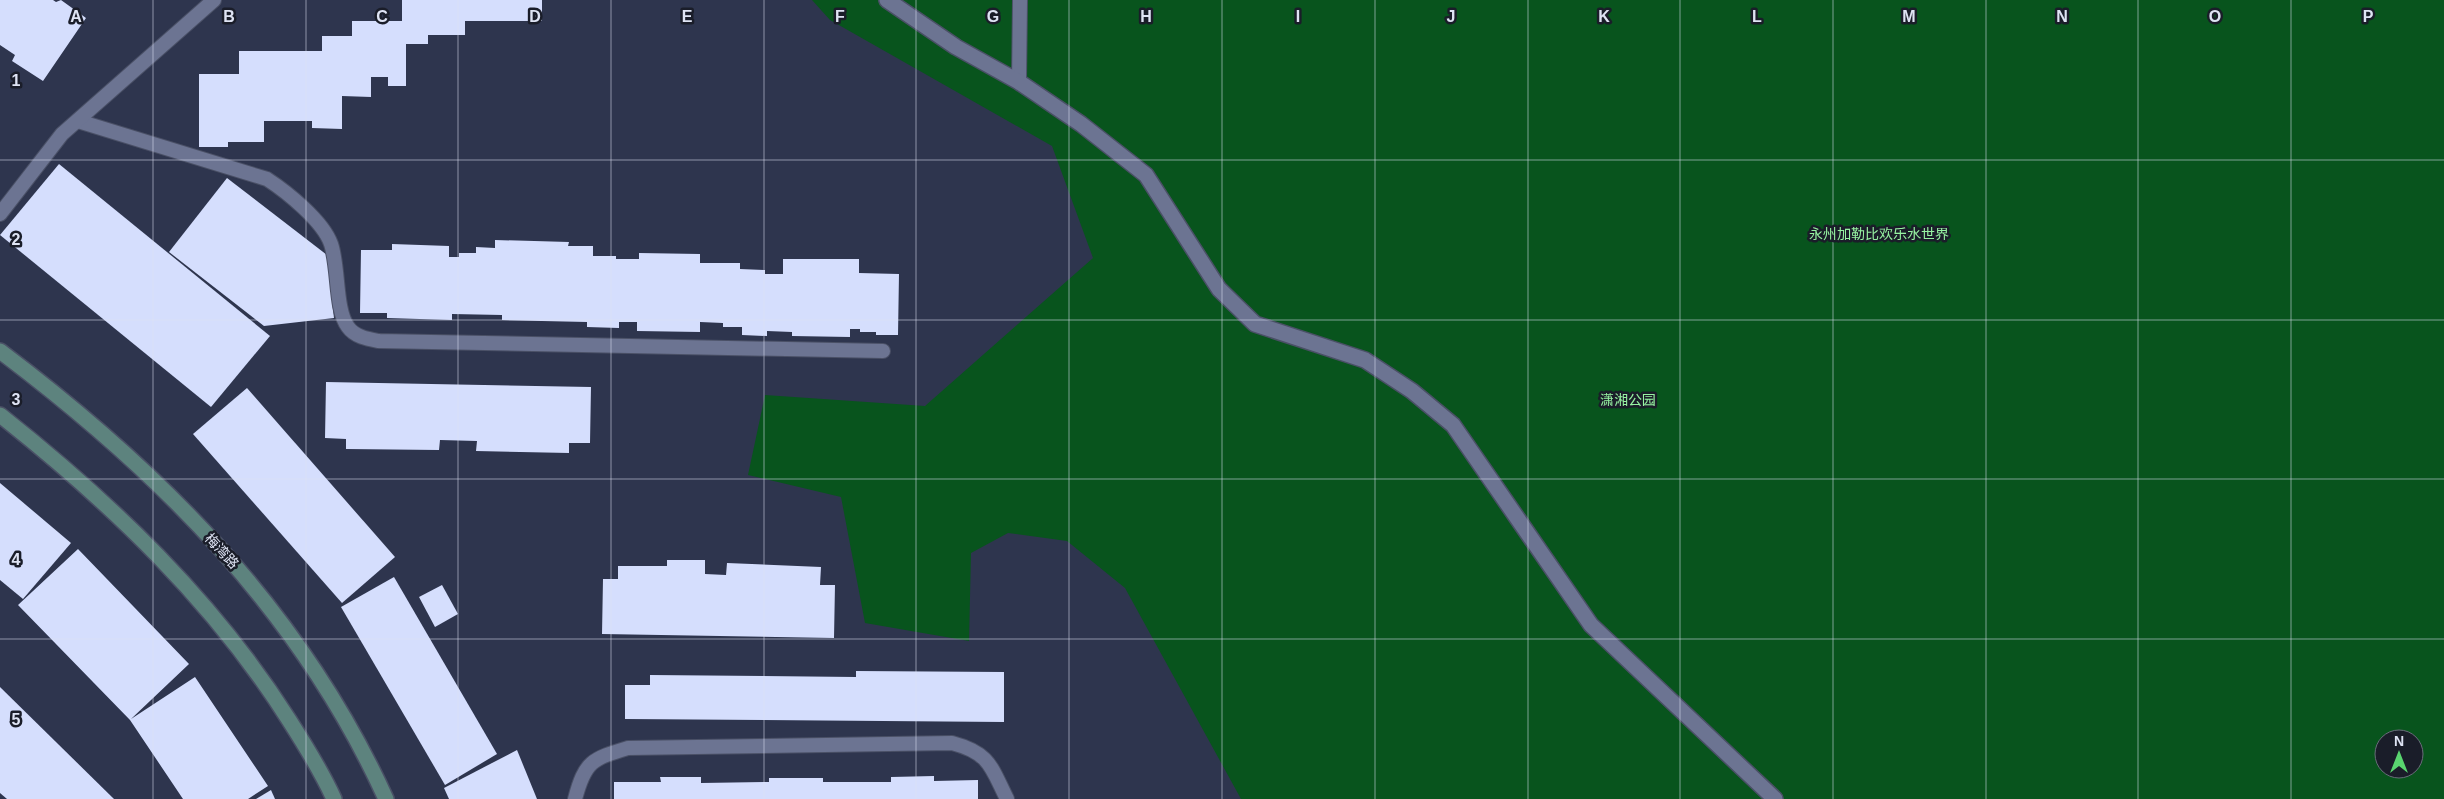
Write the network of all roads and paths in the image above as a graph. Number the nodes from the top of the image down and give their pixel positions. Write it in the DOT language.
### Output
graph roads {
  1 [pos="214,0"];
  2 [pos="887,0"];
  3 [pos="1020,0"];
  4 [pos="1019,82"];
  5 [pos="78,121"];
  6 [pos="0,214"];
  7 [pos="0,351"];
  8 [pos="883,351"];
  9 [pos="0,415"];
  10 [pos="334,799"];
  11 [pos="386,799"];
  12 [pos="575,799"];
  13 [pos="1007,799"];
  14 [pos="1775,799"];
  1 -- 5 [label="lane"];
  2 -- 4 [label="street"];
  3 -- 4 [label="lane"];
  4 -- 14 [label="street"];
  5 -- 6 [label="lane"];
  5 -- 8 [label="lane"];
  7 -- 11 [label="street, 梅湾路"];
  9 -- 10 [label="street"];
  12 -- 13 [label="lane"];
}
